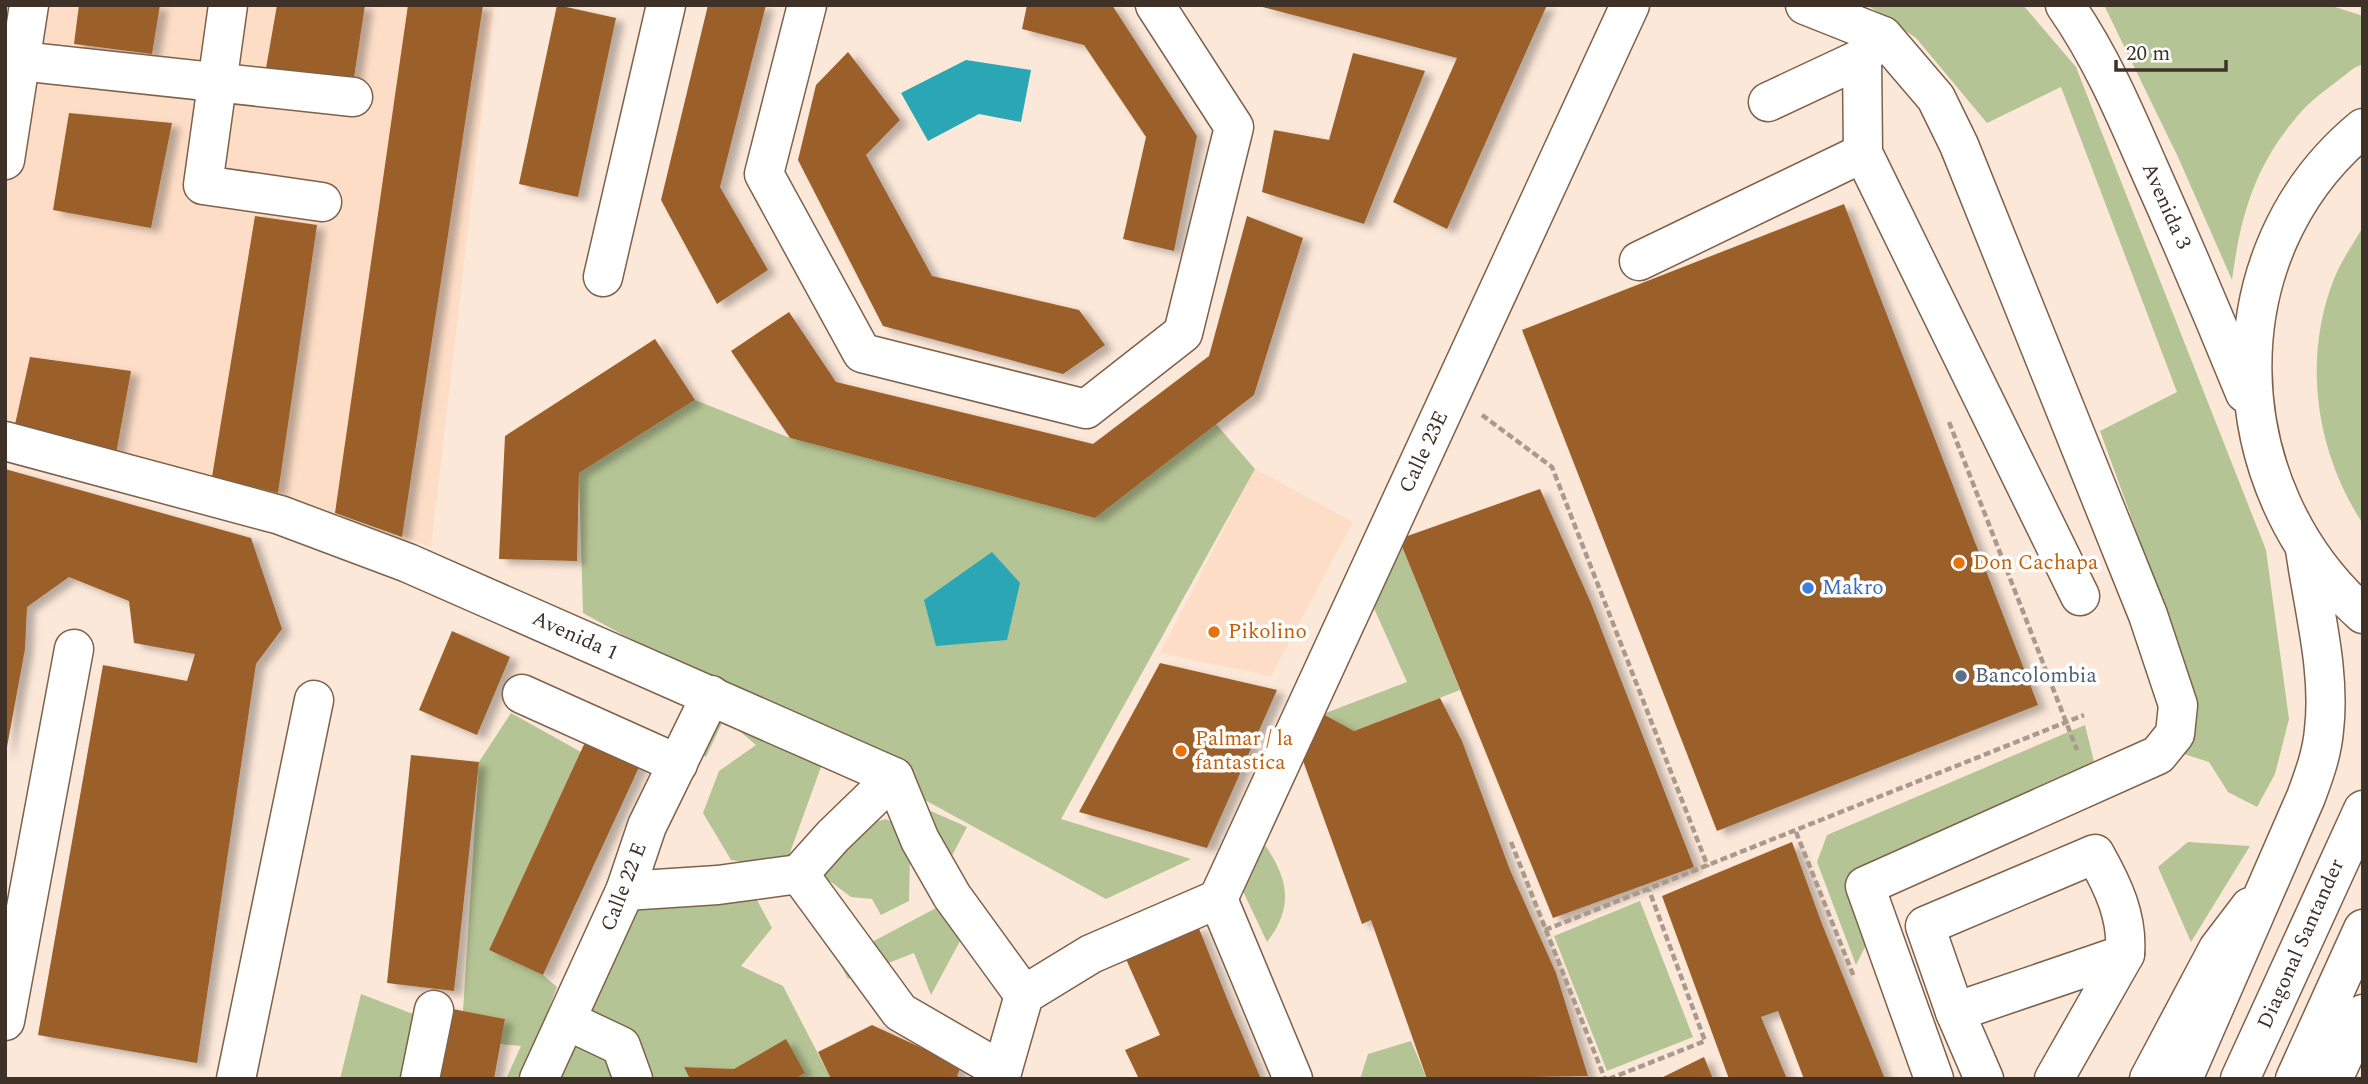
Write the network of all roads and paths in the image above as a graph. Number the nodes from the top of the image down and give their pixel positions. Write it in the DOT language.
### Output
graph roads {
  1 [pos="29,5"];
  2 [pos="228,5"];
  3 [pos="666,5"];
  4 [pos="807,5"];
  5 [pos="1155,5"];
  6 [pos="1630,5"];
  7 [pos="1805,5"];
  8 [pos="2065,5"];
  9 [pos="1872,47"];
  10 [pos="20,61"];
  11 [pos="217,83"];
  12 [pos="353,97"];
  13 [pos="1768,102"];
  14 [pos="2363,128"];
  15 [pos="1863,153"];
  16 [pos="5,160"];
  17 [pos="322,202"];
  18 [pos="1639,261"];
  19 [pos="603,277"];
  20 [pos="1452,393"];
  21 [pos="2254,415"];
  22 [pos="1947,416"];
  23 [pos="5,441"];
  24 [pos="2305,549"];
  25 [pos="2080,596"];
  26 [pos="2363,614"];
  27 [pos="74,649"];
  28 [pos="522,694"];
  29 [pos="711,695"];
  30 [pos="314,700"];
  31 [pos="2084,715"];
  32 [pos="2065,723"];
  33 [pos="678,764"];
  34 [pos="894,777"];
  35 [pos="2092,786"];
  36 [pos="2363,810"];
  37 [pos="1796,832"];
  38 [pos="1511,842"];
  39 [pos="1708,867"];
  40 [pos="799,874"];
  41 [pos="2272,877"];
  42 [pos="1649,890"];
  43 [pos="625,891"];
  44 [pos="1218,900"];
  45 [pos="2363,929"];
  46 [pos="1545,930"];
  47 [pos="2124,954"];
  48 [pos="1858,988"];
  49 [pos="1024,995"];
  50 [pos="434,1010"];
  51 [pos="1955,1012"];
  52 [pos="2363,1014"];
  53 [pos="5,1021"];
  54 [pos="568,1021"];
  55 [pos="1001,1075"];
  56 [pos="236,1079"];
  57 [pos="420,1079"];
  58 [pos="539,1079"];
  59 [pos="633,1079"];
  60 [pos="1293,1079"];
  61 [pos="1607,1079"];
  62 [pos="1934,1079"];
  63 [pos="1984,1079"];
  64 [pos="2054,1079"];
  65 [pos="2149,1079"];
  66 [pos="2183,1079"];
  67 [pos="2240,1079"];
  68 [pos="2295,1079"];
  69 [pos="2333,1079"];
  1 -- 10 [label="street"];
  2 -- 11 [label="street"];
  3 -- 19 [label="street"];
  4 -- 5 [label="street"];
  6 -- 20 [label="street, Calle 23E"];
  7 -- 9 [label="street"];
  8 -- 21 [label="street, Avenida 3"];
  9 -- 13 [label="street"];
  9 -- 15 [label="street"];
  9 -- 35 [label="street"];
  10 -- 11 [label="street"];
  10 -- 16 [label="street"];
  11 -- 12 [label="street"];
  11 -- 17 [label="street"];
  14 -- 21 [label="street"];
  15 -- 18 [label="street"];
  15 -- 25 [label="street"];
  20 -- 39 [label="path"];
  20 -- 44 [label="street, Calle 23E"];
  21 -- 24 [label="street"];
  22 -- 32 [label="path"];
  23 -- 29 [label="street, Avenida 1"];
  24 -- 26 [label="street"];
  24 -- 41 [label="street"];
  27 -- 53 [label="street"];
  28 -- 33 [label="street"];
  29 -- 33 [label="street, Calle 22 E"];
  29 -- 34 [label="street, Avenida 1"];
  30 -- 56 [label="street"];
  31 -- 32 [label="path"];
  32 -- 35 [label="path"];
  32 -- 37 [label="path"];
  33 -- 43 [label="street, Calle 22 E"];
  34 -- 40 [label="street"];
  34 -- 49 [label="street"];
  35 -- 62 [label="street"];
  36 -- 67 [label="street, Diagonal Santander"];
  37 -- 39 [label="path"];
  37 -- 48 [label="path"];
  38 -- 46 [label="path"];
  39 -- 42 [label="path"];
  40 -- 43 [label="street"];
  40 -- 55 [label="street"];
  41 -- 65 [label="street"];
  41 -- 66 [label="street"];
  42 -- 46 [label="path"];
  42 -- 61 [label="path"];
  43 -- 54 [label="street, Calle 22 E"];
  44 -- 49 [label="street"];
  44 -- 60 [label="street"];
  45 -- 68 [label="street"];
  46 -- 61 [label="path"];
  47 -- 51 [label="street"];
  47 -- 51 [label="street"];
  47 -- 64 [label="street"];
  49 -- 55 [label="street"];
  50 -- 57 [label="street"];
  51 -- 63 [label="street"];
  52 -- 69 [label="street"];
  54 -- 58 [label="street, Calle 22 E"];
  54 -- 59 [label="street"];
}
